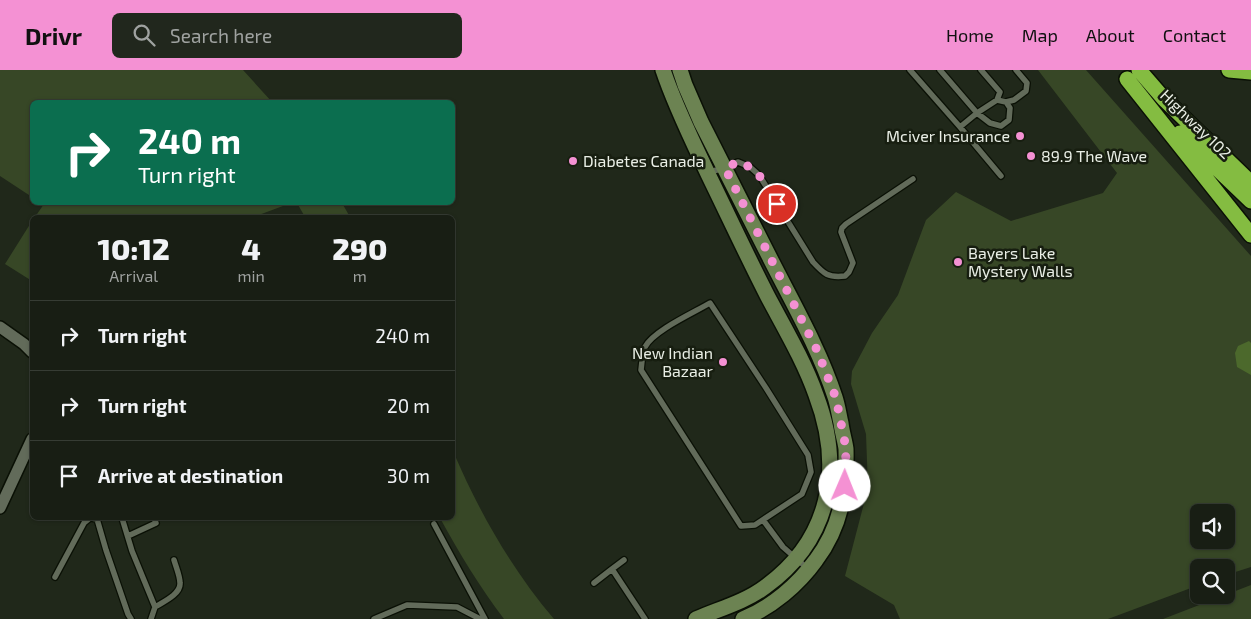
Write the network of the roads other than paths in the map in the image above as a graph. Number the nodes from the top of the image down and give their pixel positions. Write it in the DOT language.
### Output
graph roads {
  1 [pos="663,70"];
  2 [pos="680,70"];
  3 [pos="910,70"];
  4 [pos="940,70"];
  5 [pos="981,70"];
  6 [pos="1016,70"];
  7 [pos="1229,70"];
  8 [pos="1251,72"];
  9 [pos="1128,73"];
  10 [pos="997,100"];
  11 [pos="1006,102"];
  12 [pos="978,113"];
  13 [pos="960,126"];
  14 [pos="725,168"];
  15 [pos="707,172"];
  16 [pos="1001,176"];
  17 [pos="913,179"];
  18 [pos="1251,183"];
  19 [pos="1251,201"];
  20 [pos="1251,235"];
  21 [pos="0,327"];
  22 [pos="30,350"];
  23 [pos="30,443"];
  24 [pos="0,508"];
  25 [pos="88,520"];
  26 [pos="98,520"];
  27 [pos="123,520"];
  28 [pos="155,520"];
  29 [pos="763,520"];
  30 [pos="434,524"];
  31 [pos="128,536"];
  32 [pos="796,559"];
  33 [pos="174,560"];
  34 [pos="624,560"];
  35 [pos="612,569"];
  36 [pos="809,570"];
  37 [pos="55,577"];
  38 [pos="594,583"];
  39 [pos="155,607"];
  40 [pos="131,619"];
  41 [pos="151,619"];
  42 [pos="374,619"];
  43 [pos="480,619"];
  44 [pos="485,619"];
  45 [pos="644,619"];
  46 [pos="696,619"];
  47 [pos="743,619"];
  1 -- 15 [label="street"];
  2 -- 14 [label="street"];
  3 -- 13 [label="lane"];
  4 -- 12 [label="lane"];
  5 -- 10 [label="lane"];
  6 -- 11 [label="lane"];
  7 -- 8 [label="highway"];
  9 -- 18 [label="highway, Highway 102"];
  9 -- 19 [label="highway, Highway 102"];
  9 -- 20 [label="highway"];
  10 -- 11 [label="lane"];
  10 -- 12 [label="lane"];
  11 -- 12 [label="lane"];
  12 -- 13 [label="lane"];
  13 -- 16 [label="lane"];
  14 -- 15 [label="lane"];
  14 -- 17 [label="lane"];
  14 -- 36 [label="street"];
  15 -- 32 [label="street"];
  21 -- 22 [label="street"];
  23 -- 24 [label="street"];
  25 -- 37 [label="lane"];
  26 -- 40 [label="lane"];
  27 -- 31 [label="lane"];
  28 -- 31 [label="lane"];
  29 -- 29 [label="lane"];
  29 -- 32 [label="lane"];
  30 -- 44 [label="lane"];
  31 -- 39 [label="lane"];
  32 -- 36 [label="lane"];
  32 -- 46 [label="street"];
  33 -- 39 [label="lane"];
  34 -- 35 [label="lane"];
  35 -- 38 [label="lane"];
  35 -- 45 [label="lane"];
  36 -- 47 [label="street"];
  39 -- 41 [label="lane"];
  42 -- 43 [label="lane"];
}
